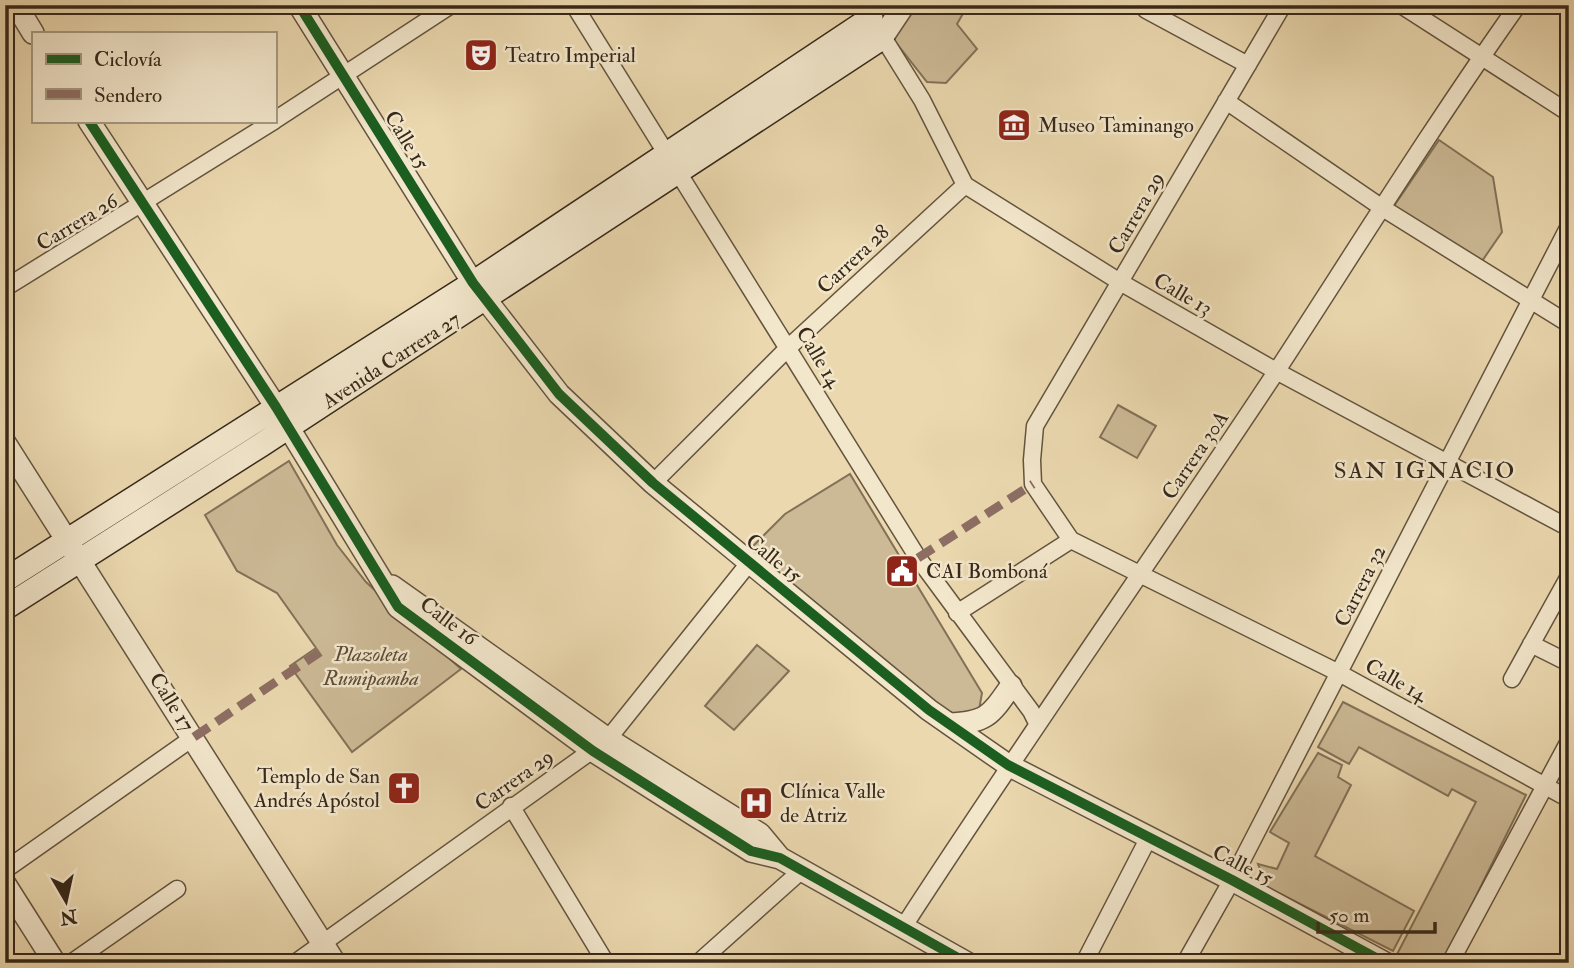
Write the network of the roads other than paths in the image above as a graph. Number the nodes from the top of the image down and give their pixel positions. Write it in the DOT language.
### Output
graph roads {
  1 [pos="16,5"];
  2 [pos="299,5"];
  3 [pos="451,5"];
  4 [pos="574,5"];
  5 [pos="904,5"];
  6 [pos="1283,5"];
  7 [pos="1401,5"];
  8 [pos="1518,5"];
  9 [pos="1146,10"];
  10 [pos="867,12"];
  11 [pos="32,32"];
  12 [pos="882,38"];
  13 [pos="1481,57"];
  14 [pos="1248,65"];
  15 [pos="344,75"];
  16 [pos="1226,101"];
  17 [pos="1569,113"];
  18 [pos="276,119"];
  19 [pos="90,122"];
  20 [pos="271,122"];
  21 [pos="667,152"];
  22 [pos="680,172"];
  23 [pos="965,185"];
  24 [pos="142,205"];
  25 [pos="1381,207"];
  26 [pos="1569,226"];
  27 [pos="1120,282"];
  28 [pos="5,288"];
  29 [pos="479,290"];
  30 [pos="1529,302"];
  31 [pos="1569,324"];
  32 [pos="789,347"];
  33 [pos="1276,372"];
  34 [pos="275,407"];
  35 [pos="288,428"];
  36 [pos="5,443"];
  37 [pos="1446,464"];
  38 [pos="653,483"];
  39 [pos="1569,528"];
  40 [pos="68,538"];
  41 [pos="1071,540"];
  42 [pos="82,559"];
  43 [pos="749,563"];
  44 [pos="1141,572"];
  45 [pos="1569,576"];
  46 [pos="5,580"];
  47 [pos="5,608"];
  48 [pos="957,613"];
  49 [pos="1531,644"];
  50 [pos="1569,663"];
  51 [pos="1339,673"];
  52 [pos="1512,678"];
  53 [pos="1011,686"];
  54 [pos="1037,723"];
  55 [pos="949,724"];
  56 [pos="194,737"];
  57 [pos="1569,741"];
  58 [pos="601,745"];
  59 [pos="1008,765"];
  60 [pos="1544,786"];
  61 [pos="1569,799"];
  62 [pos="511,806"];
  63 [pos="1148,839"];
  64 [pos="5,870"];
  65 [pos="802,870"];
  66 [pos="1232,880"];
  67 [pos="5,884"];
  68 [pos="177,889"];
  69 [pos="904,926"];
  70 [pos="323,944"];
  71 [pos="55,963"];
  72 [pos="71,963"];
  73 [pos="295,963"];
  74 [pos="335,963"];
  75 [pos="606,963"];
  76 [pos="698,963"];
  77 [pos="967,963"];
  78 [pos="1084,963"];
  79 [pos="1185,963"];
  80 [pos="1385,963"];
  81 [pos="1450,963"];
  1 -- 11 [label="street"];
  2 -- 15 [label="street, Calle 15"];
  3 -- 15 [label="street, Carrera 26"];
  4 -- 21 [label="street, Calle 14"];
  5 -- 12 [label="street, Avenida Carrera 27"];
  6 -- 14 [label="street, Carrera 29"];
  7 -- 13 [label="street"];
  8 -- 13 [label="street, Carrera 30A"];
  9 -- 14 [label="street"];
  10 -- 12 [label="street"];
  10 -- 21 [label="main road, Avenida Carrera 27"];
  12 -- 22 [label="main road, Avenida Carrera 27"];
  12 -- 23 [label="street"];
  13 -- 17 [label="street"];
  13 -- 25 [label="street, Carrera 30A"];
  14 -- 16 [label="street, Carrera 29"];
  15 -- 18 [label="street, Carrera 26"];
  15 -- 29 [label="street, Calle 15"];
  16 -- 25 [label="street"];
  16 -- 27 [label="street, Carrera 29"];
  19 -- 24 [label="street, Calle 16"];
  20 -- 24 [label="street, Carrera 26"];
  21 -- 22 [label="street, Calle 14"];
  21 -- 29 [label="main road, Avenida Carrera 27"];
  22 -- 29 [label="main road, Avenida Carrera 27"];
  22 -- 32 [label="street, Calle 14"];
  23 -- 27 [label="street, Calle 13"];
  23 -- 32 [label="street, Carrera 28"];
  24 -- 28 [label="street, Carrera 26"];
  24 -- 34 [label="street, Calle 16"];
  25 -- 30 [label="street"];
  25 -- 33 [label="street, Carrera 30A"];
  26 -- 30 [label="street, Carrera 32"];
  27 -- 33 [label="street, Calle 13"];
  27 -- 41 [label="street, Carrera 29"];
  29 -- 34 [label="main road, Avenida Carrera 27"];
  29 -- 35 [label="main road, Avenida Carrera 27"];
  29 -- 38 [label="street, Calle 15"];
  30 -- 31 [label="street"];
  30 -- 37 [label="street, Carrera 32"];
  32 -- 38 [label="street, Carrera 28"];
  32 -- 48 [label="street, Calle 14"];
  33 -- 37 [label="street, Calle 13"];
  33 -- 44 [label="street, Carrera 30A"];
  34 -- 35 [label="street, Calle 16"];
  34 -- 40 [label="main road, Avenida Carrera 27"];
  35 -- 42 [label="main road, Avenida Carrera 27"];
  35 -- 58 [label="street, Calle 16"];
  36 -- 40 [label="street, Calle 17"];
  37 -- 39 [label="street, Calle 13"];
  37 -- 51 [label="street, Carrera 32"];
  38 -- 43 [label="street, Calle 15"];
  40 -- 42 [label="street, Calle 17"];
  40 -- 46 [label="main road, Avenida Carrera 27"];
  41 -- 44 [label="street, Calle 14"];
  41 -- 48 [label="street"];
  42 -- 47 [label="main road, Avenida Carrera 27"];
  42 -- 56 [label="street, Calle 17"];
  43 -- 55 [label="street, Calle 15"];
  43 -- 58 [label="street, Carrera 29"];
  44 -- 51 [label="street, Calle 14"];
  44 -- 54 [label="street, Carrera 30A"];
  45 -- 49 [label="street"];
  48 -- 53 [label="street, Calle 14"];
  49 -- 50 [label="street"];
  49 -- 52 [label="street"];
  51 -- 60 [label="street, Calle 14"];
  51 -- 66 [label="street, Carrera 32"];
  53 -- 54 [label="street, Calle 14"];
  53 -- 55 [label="street"];
  54 -- 59 [label="street, Carrera 30A"];
  55 -- 59 [label="street, Calle 15"];
  56 -- 64 [label="street"];
  56 -- 70 [label="street, Calle 17"];
  57 -- 60 [label="street"];
  58 -- 62 [label="street, Carrera 29"];
  58 -- 65 [label="street, Calle 16"];
  59 -- 63 [label="street, Calle 15"];
  59 -- 69 [label="street, Carrera 30A"];
  60 -- 61 [label="street, Calle 14"];
  60 -- 81 [label="street"];
  62 -- 70 [label="street, Carrera 29"];
  62 -- 75 [label="street"];
  63 -- 66 [label="street, Calle 15"];
  63 -- 78 [label="street"];
  65 -- 69 [label="street, Calle 16"];
  65 -- 76 [label="street"];
  66 -- 79 [label="street, Carrera 32"];
  66 -- 80 [label="street, Calle 15"];
  67 -- 71 [label="street"];
  68 -- 72 [label="street"];
  69 -- 77 [label="street, Calle 16"];
  70 -- 73 [label="street, Carrera 29"];
  70 -- 74 [label="street, Calle 17"];
}
